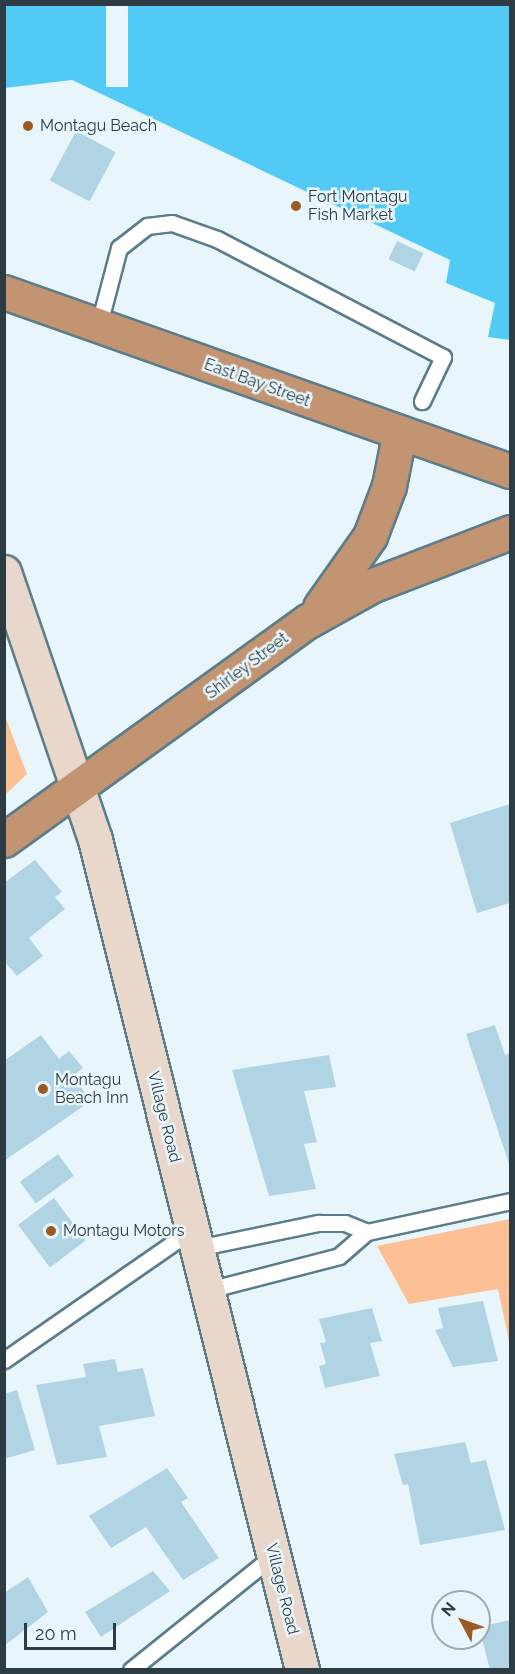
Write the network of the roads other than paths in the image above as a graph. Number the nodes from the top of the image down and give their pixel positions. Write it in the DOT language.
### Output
graph roads {
  1 [pos="4,292"];
  2 [pos="99,324"];
  3 [pos="422,401"];
  4 [pos="399,435"];
  5 [pos="510,471"];
  6 [pos="510,532"];
  7 [pos="4,572"];
  8 [pos="308,621"];
  9 [pos="80,789"];
  10 [pos="4,840"];
  11 [pos="510,1201"];
  12 [pos="367,1232"];
  13 [pos="195,1239"];
  14 [pos="208,1290"];
  15 [pos="4,1360"];
  16 [pos="274,1555"];
  17 [pos="131,1670"];
  18 [pos="302,1670"];
  1 -- 2 [label="highway, East Bay Street"];
  2 -- 3 [label="lane"];
  2 -- 4 [label="highway, East Bay Street"];
  4 -- 5 [label="highway, East Bay Street"];
  4 -- 8 [label="highway"];
  6 -- 8 [label="highway, Shirley Street"];
  7 -- 9 [label="main road, Village Road"];
  8 -- 9 [label="highway, Shirley Street"];
  9 -- 10 [label="highway, Shirley Street"];
  9 -- 13 [label="main road, Village Road"];
  11 -- 12 [label="lane"];
  12 -- 13 [label="lane"];
  12 -- 14 [label="lane"];
  13 -- 14 [label="main road, Village Road"];
  13 -- 15 [label="lane"];
  14 -- 16 [label="main road, Village Road"];
  16 -- 17 [label="lane"];
  16 -- 18 [label="main road, Village Road"];
}
